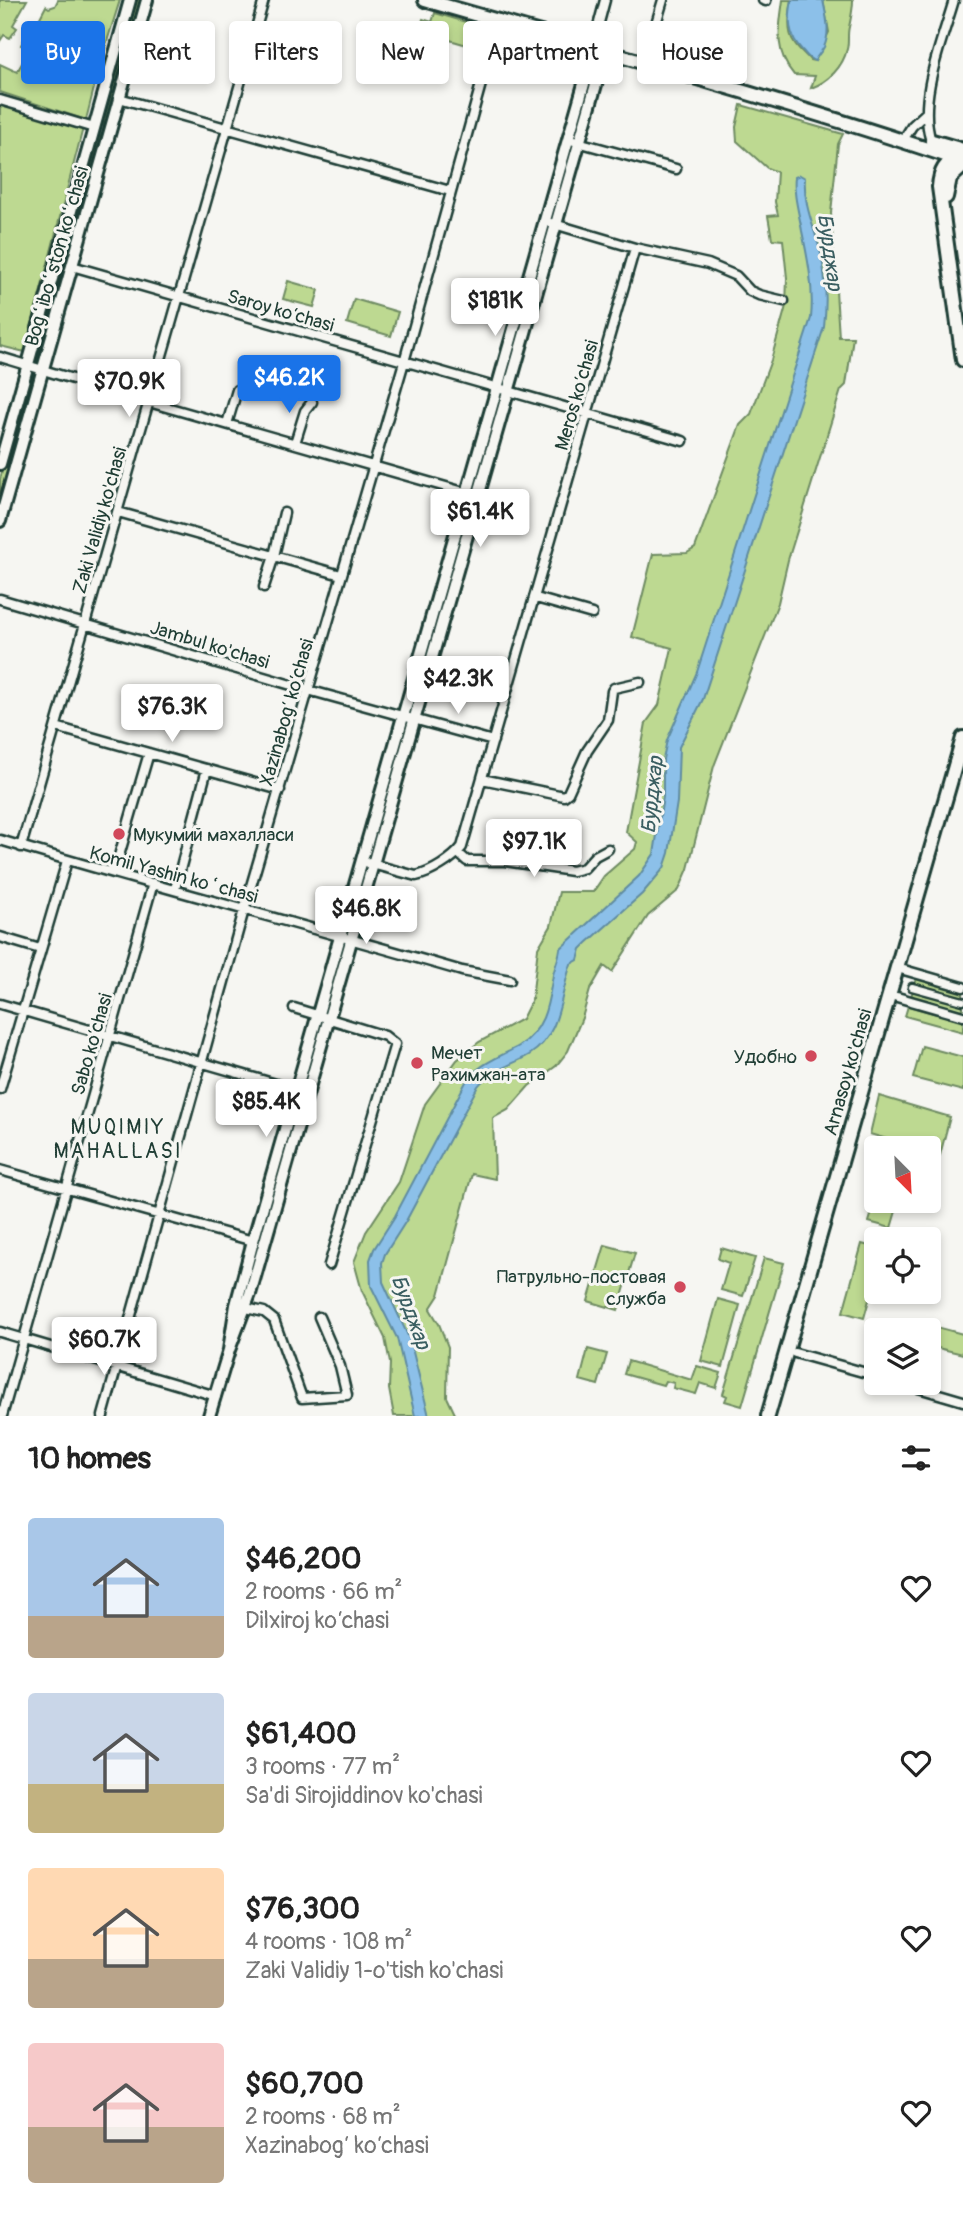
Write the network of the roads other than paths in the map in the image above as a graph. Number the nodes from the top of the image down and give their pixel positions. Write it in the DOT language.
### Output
graph roads {
  1 [pos="130,0"];
  2 [pos="146,0"];
  3 [pos="264,0"];
  4 [pos="425,0"];
  5 [pos="444,0"];
  6 [pos="605,0"];
  7 [pos="663,0"];
  8 [pos="954,0"];
  9 [pos="499,19"];
  10 [pos="506,21"];
  11 [pos="602,21"];
  12 [pos="657,21"];
  13 [pos="588,84"];
  14 [pos="723,84"];
  15 [pos="119,98"];
  16 [pos="0,100"];
  17 [pos="816,111"];
  18 [pos="926,113"];
  19 [pos="94,128"];
  20 [pos="229,129"];
  21 [pos="109,133"];
  22 [pos="907,134"];
  23 [pos="574,141"];
  24 [pos="933,145"];
  25 [pos="962,158"];
  26 [pos="676,169"];
  27 [pos="942,172"];
  28 [pos="947,187"];
  29 [pos="450,191"];
  30 [pos="550,222"];
  31 [pos="635,248"];
  32 [pos="72,266"];
  33 [pos="180,298"];
  34 [pos="784,301"];
  35 [pos="963,321"];
  36 [pos="0,357"];
  37 [pos="963,360"];
  38 [pos="404,362"];
  39 [pos="28,364"];
  40 [pos="43,369"];
  41 [pos="237,390"];
  42 [pos="503,390"];
  43 [pos="149,402"];
  44 [pos="312,402"];
  45 [pos="587,415"];
  46 [pos="227,424"];
  47 [pos="683,441"];
  48 [pos="295,443"];
  49 [pos="0,461"];
  50 [pos="373,466"];
  51 [pos="467,493"];
  52 [pos="118,512"];
  53 [pos="284,513"];
  54 [pos="0,521"];
  55 [pos="274,556"];
  56 [pos="341,575"];
  57 [pos="264,587"];
  58 [pos="536,598"];
  59 [pos="0,599"];
  60 [pos="592,614"];
  61 [pos="86,624"];
  62 [pos="640,682"];
  63 [pos="308,690"];
  64 [pos="409,717"];
  65 [pos="55,727"];
  66 [pos="963,738"];
  67 [pos="493,741"];
  68 [pos="149,753"];
  69 [pos="963,765"];
  70 [pos="208,769"];
  71 [pos="482,779"];
  72 [pos="280,790"];
  73 [pos="0,840"];
  74 [pos="21,846"];
  75 [pos="608,849"];
  76 [pos="458,853"];
  77 [pos="66,861"];
  78 [pos="367,863"];
  79 [pos="114,873"];
  80 [pos="153,883"];
  81 [pos="175,889"];
  82 [pos="244,910"];
  83 [pos="340,936"];
  84 [pos="0,937"];
  85 [pos="352,939"];
  86 [pos="40,949"];
  87 [pos="901,969"];
  88 [pos="510,980"];
  89 [pos="912,987"];
  90 [pos="963,987"];
  91 [pos="893,996"];
  92 [pos="963,1002"];
  93 [pos="0,1004"];
  94 [pos="294,1008"];
  95 [pos="22,1010"];
  96 [pos="318,1015"];
  97 [pos="963,1016"];
  98 [pos="329,1018"];
  99 [pos="109,1036"];
  100 [pos="203,1062"];
  101 [pos="2,1076"];
  102 [pos="0,1089"];
  103 [pos="302,1091"];
  104 [pos="0,1170"];
  105 [pos="67,1190"];
  106 [pos="159,1216"];
  107 [pos="253,1241"];
  108 [pos="329,1265"];
  109 [pos="241,1307"];
  110 [pos="319,1317"];
  111 [pos="0,1332"];
  112 [pos="24,1339"];
  113 [pos="791,1352"];
  114 [pos="116,1366"];
  115 [pos="864,1372"];
  116 [pos="941,1395"];
  117 [pos="215,1396"];
  118 [pos="963,1401"];
  119 [pos="2,1416"];
  120 [pos="103,1416"];
  121 [pos="209,1416"];
  122 [pos="768,1416"];
  123 [pos="777,1416"];
  1 -- 19 [label="street, Bogʻiboʻston koʻchasi"];
  2 -- 15 [label="street, Bogʻiboʻston koʻchasi"];
  3 -- 20 [label="street, Zaki Validiy ko'chasi"];
  4 -- 9 [label="main road"];
  5 -- 9 [label="main road"];
  6 -- 11 [label="street"];
  7 -- 12 [label="street"];
  8 -- 18 [label="street"];
  9 -- 10 [label="main road"];
  9 -- 29 [label="street, Xazinabog‘ ko‘chasi"];
  13 -- 23 [label="street"];
  14 -- 17 [label="main road"];
  15 -- 20 [label="street"];
  15 -- 21 [label="street, Bogʻiboʻston koʻchasi"];
  16 -- 19 [label="street"];
  17 -- 22 [label="main road"];
  17 -- 24 [label="main road"];
  18 -- 22 [label="street"];
  18 -- 24 [label="street"];
  19 -- 21 [label="street"];
  19 -- 39 [label="street, Bogʻiboʻston koʻchasi"];
  20 -- 29 [label="street"];
  20 -- 33 [label="street, Zaki Validiy ko'chasi"];
  21 -- 32 [label="street, Bogʻiboʻston koʻchasi"];
  22 -- 24 [label="main road"];
  23 -- 26 [label="street"];
  23 -- 30 [label="street"];
  24 -- 25 [label="main road"];
  24 -- 27 [label="main road"];
  25 -- 27 [label="main road"];
  25 -- 28 [label="main road"];
  27 -- 28 [label="main road"];
  27 -- 37 [label="main road"];
  28 -- 35 [label="main road"];
  29 -- 38 [label="street, Xazinabog‘ ko‘chasi"];
  30 -- 31 [label="street"];
  30 -- 42 [label="street"];
  31 -- 34 [label="street"];
  31 -- 45 [label="street, Meros ko‘chasi"];
  32 -- 33 [label="street, Saroy ko‘chasi"];
  32 -- 40 [label="street, Bogʻiboʻston koʻchasi"];
  33 -- 38 [label="street, Saroy ko‘chasi"];
  33 -- 43 [label="street, Zaki Validiy ko'chasi"];
  36 -- 39 [label="street"];
  38 -- 42 [label="street, Saroy ko‘chasi"];
  38 -- 50 [label="street, Xazinabog‘ ko‘chasi"];
  39 -- 40 [label="street"];
  39 -- 49 [label="street, Bogʻiboʻston koʻchasi"];
  40 -- 43 [label="street"];
  40 -- 54 [label="street, Bogʻiboʻston koʻchasi"];
  41 -- 46 [label="street"];
  42 -- 45 [label="street, Saroy ko‘chasi"];
  42 -- 51 [label="street"];
  42 -- 64 [label="street"];
  43 -- 46 [label="street"];
  43 -- 52 [label="street, Zaki Validiy ko'chasi"];
  44 -- 48 [label="street"];
  45 -- 47 [label="street, Saroy ko‘chasi"];
  45 -- 58 [label="street, Meros ko‘chasi"];
  46 -- 48 [label="street"];
  48 -- 50 [label="street"];
  50 -- 51 [label="street"];
  50 -- 56 [label="street, Xazinabog‘ ko‘chasi"];
  51 -- 64 [label="street"];
  52 -- 55 [label="street"];
  52 -- 61 [label="street, Zaki Validiy ko'chasi"];
  53 -- 55 [label="street"];
  55 -- 56 [label="street"];
  55 -- 57 [label="street"];
  56 -- 63 [label="street, Xazinabog‘ ko‘chasi"];
  58 -- 60 [label="street"];
  58 -- 67 [label="street, Meros ko‘chasi"];
  59 -- 61 [label="street, Jambul ko'chasi"];
  61 -- 63 [label="street, Jambul ko'chasi"];
  61 -- 65 [label="street, Zaki Validiy ko'chasi"];
  62 -- 71 [label="street"];
  63 -- 64 [label="street, Jambul ko'chasi"];
  63 -- 72 [label="street, Xazinabog‘ ko‘chasi"];
  64 -- 67 [label="street, Jambul ko'chasi"];
  64 -- 78 [label="street"];
  65 -- 68 [label="street"];
  65 -- 74 [label="street, Zaki Validiy ko'chasi"];
  66 -- 87 [label="main road, Arnasoy ko'chasi"];
  67 -- 71 [label="street, Meros ko‘chasi"];
  68 -- 70 [label="street"];
  68 -- 79 [label="street"];
  69 -- 87 [label="main road, Arnasoy ko'chasi"];
  70 -- 72 [label="street"];
  70 -- 81 [label="street"];
  71 -- 76 [label="street, Meros ko‘chasi"];
  72 -- 82 [label="street, Xazinabog‘ ko‘chasi"];
  73 -- 74 [label="street, Komil Yashin koʻchasi"];
  74 -- 77 [label="street, Komil Yashin koʻchasi"];
  75 -- 76 [label="street"];
  76 -- 78 [label="street"];
  77 -- 79 [label="street, Komil Yashin koʻchasi"];
  77 -- 86 [label="street"];
  78 -- 83 [label="street"];
  78 -- 85 [label="street"];
  79 -- 80 [label="street, Komil Yashin koʻchasi"];
  80 -- 81 [label="street, Komil Yashin koʻchasi"];
  80 -- 99 [label="street, Sabo ko‘chasi"];
  81 -- 82 [label="street, Komil Yashin koʻchasi"];
  82 -- 83 [label="street, Komil Yashin koʻchasi"];
  82 -- 100 [label="street, Xazinabog‘ ko‘chasi"];
  83 -- 85 [label="street, Komil Yashin koʻchasi"];
  83 -- 96 [label="street"];
  84 -- 86 [label="street"];
  85 -- 88 [label="street, Komil Yashin koʻchasi"];
  85 -- 98 [label="street"];
  86 -- 95 [label="street"];
  87 -- 90 [label="street"];
  87 -- 91 [label="main road, Arnasoy ko'chasi"];
  89 -- 92 [label="street"];
  91 -- 97 [label="street"];
  91 -- 113 [label="main road, Arnasoy ko'chasi"];
  93 -- 95 [label="street"];
  94 -- 96 [label="street"];
  95 -- 99 [label="street"];
  95 -- 101 [label="street"];
  96 -- 98 [label="street"];
  96 -- 103 [label="street"];
  98 -- 103 [label="street"];
  98 -- 108 [label="street"];
  99 -- 100 [label="street"];
  99 -- 105 [label="street, Sabo ko‘chasi"];
  100 -- 103 [label="street"];
  100 -- 106 [label="street, Xazinabog‘ ko‘chasi"];
  101 -- 102 [label="street"];
  103 -- 107 [label="street"];
  103 -- 109 [label="street"];
  104 -- 105 [label="street"];
  105 -- 106 [label="street"];
  105 -- 112 [label="street, Sabo ko‘chasi"];
  106 -- 107 [label="street"];
  106 -- 114 [label="street, Xazinabog‘ ko‘chasi"];
  107 -- 109 [label="street"];
  109 -- 110 [label="street"];
  109 -- 117 [label="street"];
  111 -- 112 [label="street"];
  112 -- 114 [label="street"];
  112 -- 119 [label="street, Sabo ko‘chasi"];
  113 -- 115 [label="street"];
  113 -- 122 [label="main road, Arnasoy ko'chasi"];
  113 -- 123 [label="main road, Arnasoy ko'chasi"];
  114 -- 117 [label="street"];
  114 -- 120 [label="street, Xazinabog‘ ko‘chasi"];
  116 -- 118 [label="street"];
  117 -- 121 [label="street"];
}
